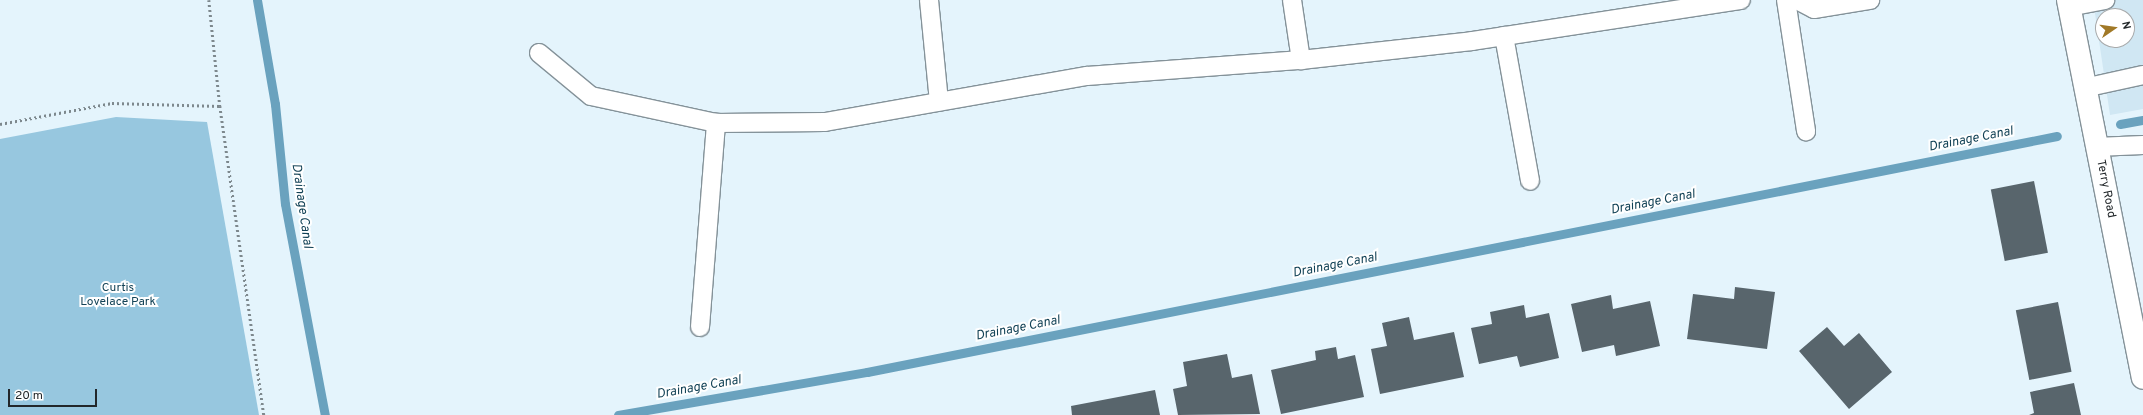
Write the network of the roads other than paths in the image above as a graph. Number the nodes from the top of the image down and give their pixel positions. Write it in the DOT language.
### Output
graph roads {
  1 [pos="929,0"];
  2 [pos="1292,0"];
  3 [pos="1741,0"];
  4 [pos="1786,0"];
  5 [pos="1797,0"];
  6 [pos="1870,0"];
  7 [pos="2105,0"];
  8 [pos="2068,4"];
  9 [pos="1504,36"];
  10 [pos="540,53"];
  11 [pos="1301,60"];
  12 [pos="2143,75"];
  13 [pos="2084,88"];
  14 [pos="938,102"];
  15 [pos="716,123"];
  16 [pos="1806,132"];
  17 [pos="2143,145"];
  18 [pos="2096,147"];
  19 [pos="1530,181"];
  20 [pos="700,327"];
  21 [pos="2143,378"];
  1 -- 14 [label="lane"];
  2 -- 11 [label="lane"];
  3 -- 9 [label="lane"];
  4 -- 16 [label="lane"];
  5 -- 6 [label="lane"];
  7 -- 8 [label="lane"];
  8 -- 13 [label="street, Terry Road"];
  9 -- 11 [label="lane"];
  9 -- 19 [label="lane"];
  10 -- 15 [label="lane"];
  11 -- 14 [label="lane"];
  12 -- 13 [label="lane"];
  13 -- 18 [label="street, Terry Road"];
  14 -- 15 [label="lane"];
  15 -- 20 [label="lane"];
  17 -- 18 [label="lane"];
  18 -- 21 [label="street, Terry Road"];
}
